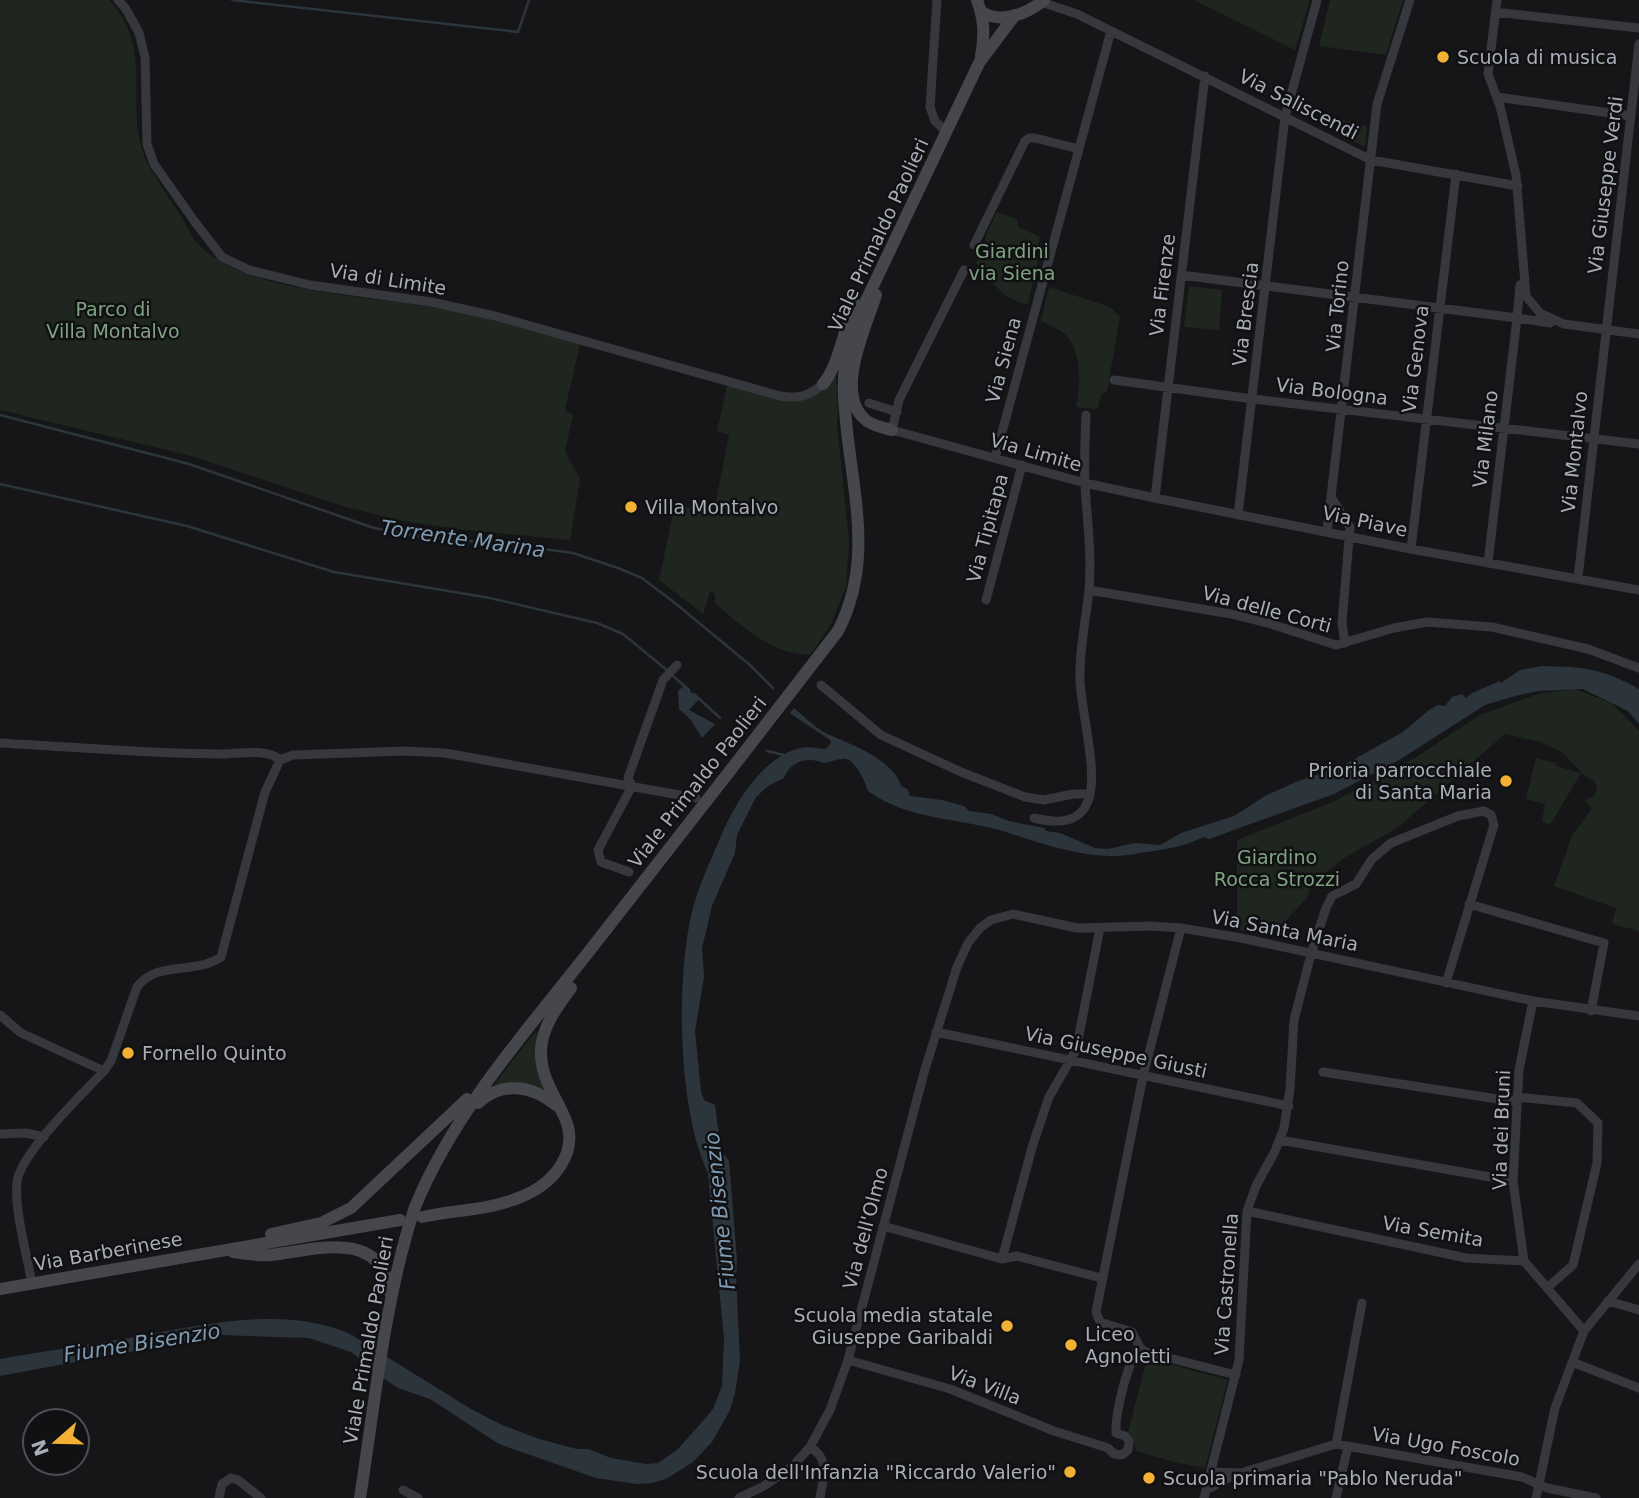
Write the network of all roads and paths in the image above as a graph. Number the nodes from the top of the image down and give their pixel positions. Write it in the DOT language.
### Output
graph roads {
  1 [pos="118,0"];
  2 [pos="937,0"];
  3 [pos="1062,0"];
  4 [pos="1317,0"];
  5 [pos="1410,0"];
  6 [pos="1497,0"];
  7 [pos="1043,1"];
  8 [pos="979,6"];
  9 [pos="1495,12"];
  10 [pos="1077,14"];
  11 [pos="1015,15"];
  12 [pos="1639,28"];
  13 [pos="1111,31"];
  14 [pos="1639,44"];
  15 [pos="979,63"];
  16 [pos="1205,76"];
  17 [pos="1497,97"];
  18 [pos="1630,116"];
  19 [pos="1285,117"];
  20 [pos="947,132"];
  21 [pos="1079,149"];
  22 [pos="1371,160"];
  23 [pos="1456,174"];
  24 [pos="1518,186"];
  25 [pos="974,245"];
  26 [pos="1523,252"];
  27 [pos="882,268"];
  28 [pos="964,270"];
  29 [pos="1181,275"];
  30 [pos="1266,286"];
  31 [pos="1355,298"];
  32 [pos="1439,309"];
  33 [pos="1517,318"];
  34 [pos="1564,324"];
  35 [pos="1605,329"];
  36 [pos="1639,334"];
  37 [pos="1114,380"];
  38 [pos="823,384"];
  39 [pos="1168,388"];
  40 [pos="1253,399"];
  41 [pos="869,403"];
  42 [pos="1343,410"];
  43 [pos="897,412"];
  44 [pos="1086,415"];
  45 [pos="1425,420"];
  46 [pos="1504,429"];
  47 [pos="892,430"];
  48 [pos="1592,440"];
  49 [pos="1639,444"];
  50 [pos="995,458"];
  51 [pos="1022,466"];
  52 [pos="1085,483"];
  53 [pos="1155,498"];
  54 [pos="1331,498"];
  55 [pos="1238,515"];
  56 [pos="1327,531"];
  57 [pos="1349,536"];
  58 [pos="1411,549"];
  59 [pos="1488,563"];
  60 [pos="1578,578"];
  61 [pos="1089,590"];
  62 [pos="1639,590"];
  63 [pos="986,600"];
  64 [pos="1345,643"];
  65 [pos="677,665"];
  66 [pos="1639,668"];
  67 [pos="821,685"];
  68 [pos="0,743"];
  69 [pos="280,760"];
  70 [pos="632,786"];
  71 [pos="1090,794"];
  72 [pos="696,798"];
  73 [pos="1034,818"];
  74 [pos="629,872"];
  75 [pos="1469,904"];
  76 [pos="1181,928"];
  77 [pos="1100,929"];
  78 [pos="976,933"];
  79 [pos="601,936"];
  80 [pos="1311,954"];
  81 [pos="1446,983"];
  82 [pos="1533,1001"];
  83 [pos="1591,1011"];
  84 [pos="0,1015"];
  85 [pos="1639,1016"];
  86 [pos="936,1032"];
  87 [pos="1070,1060"];
  88 [pos="104,1071"];
  89 [pos="1322,1072"];
  90 [pos="1143,1076"];
  91 [pos="491,1078"];
  92 [pos="1517,1100"];
  93 [pos="1289,1106"];
  94 [pos="558,1107"];
  95 [pos="457,1123"];
  96 [pos="0,1134"];
  97 [pos="44,1138"];
  98 [pos="1280,1140"];
  99 [pos="1513,1181"];
  100 [pos="1247,1211"];
  101 [pos="419,1212"];
  102 [pos="404,1225"];
  103 [pos="883,1226"];
  104 [pos="222,1251"];
  105 [pos="1002,1259"];
  106 [pos="1524,1261"];
  107 [pos="1639,1264"];
  108 [pos="1101,1278"];
  109 [pos="32,1284"];
  110 [pos="1548,1288"];
  111 [pos="0,1289"];
  112 [pos="1608,1301"];
  113 [pos="1362,1303"];
  114 [pos="389,1308"];
  115 [pos="1639,1310"];
  116 [pos="1584,1331"];
  117 [pos="1140,1348"];
  118 [pos="848,1360"];
  119 [pos="1572,1362"];
  120 [pos="1236,1375"];
  121 [pos="1639,1388"];
  122 [pos="1116,1433"];
  123 [pos="1336,1444"];
  124 [pos="1348,1446"];
  125 [pos="810,1447"];
  126 [pos="1108,1448"];
  127 [pos="1211,1472"];
  128 [pos="1241,1473"];
  129 [pos="1538,1484"];
  130 [pos="404,1490"];
  131 [pos="1205,1494"];
  132 [pos="219,1498"];
  133 [pos="261,1498"];
  134 [pos="360,1498"];
  135 [pos="418,1498"];
  136 [pos="739,1498"];
  137 [pos="820,1498"];
  138 [pos="1336,1498"];
  139 [pos="1536,1498"];
  140 [pos="1596,1498"];
  1 -- 38 [label="street, Via di Limite"];
  2 -- 20 [label="street"];
  3 -- 10 [label="street, Via Saliscendi"];
  4 -- 19 [label="street, Via Brescia"];
  5 -- 22 [label="street, Via Torino"];
  6 -- 9 [label="street"];
  7 -- 10 [label="street, Via Saliscendi"];
  7 -- 11 [label="main road, Viale Primaldo Paolieri"];
  8 -- 11 [label="main road, Viale Primaldo Paolieri"];
  8 -- 15 [label="main road, Viale Primaldo Paolieri"];
  9 -- 12 [label="street"];
  9 -- 17 [label="street"];
  10 -- 13 [label="street, Via Saliscendi"];
  11 -- 15 [label="main road, Viale Primaldo Paolieri"];
  13 -- 16 [label="street, Via Saliscendi"];
  13 -- 21 [label="street, Via Siena"];
  14 -- 18 [label="street, Via Giuseppe Verdi"];
  15 -- 20 [label="main road, Viale Primaldo Paolieri"];
  16 -- 19 [label="street, Via Saliscendi"];
  16 -- 29 [label="street, Via Firenze"];
  17 -- 18 [label="street"];
  17 -- 24 [label="street"];
  18 -- 35 [label="street, Via Giuseppe Verdi"];
  19 -- 22 [label="street, Via Saliscendi"];
  19 -- 30 [label="street, Via Brescia"];
  20 -- 27 [label="main road, Viale Primaldo Paolieri"];
  21 -- 25 [label="street"];
  21 -- 50 [label="street, Via Siena"];
  22 -- 23 [label="street, Via Saliscendi"];
  22 -- 31 [label="street, Via Torino"];
  23 -- 24 [label="street, Via Saliscendi"];
  23 -- 32 [label="street, Via Genova"];
  24 -- 26 [label="street"];
  26 -- 33 [label="street, Via Milano"];
  26 -- 34 [label="street"];
  27 -- 38 [label="main road"];
  27 -- 47 [label="main road"];
  27 -- 79 [label="main road, Viale Primaldo Paolieri"];
  28 -- 43 [label="street"];
  29 -- 30 [label="street"];
  29 -- 39 [label="street, Via Firenze"];
  30 -- 31 [label="street"];
  30 -- 40 [label="street, Via Brescia"];
  31 -- 32 [label="street"];
  31 -- 42 [label="street, Via Torino"];
  32 -- 33 [label="street"];
  32 -- 45 [label="street, Via Genova"];
  33 -- 34 [label="street"];
  33 -- 46 [label="street, Via Milano"];
  34 -- 35 [label="street"];
  35 -- 36 [label="street"];
  35 -- 48 [label="street, Via Montalvo"];
  37 -- 39 [label="street, Via Bologna"];
  39 -- 40 [label="street, Via Bologna"];
  39 -- 53 [label="street, Via Firenze"];
  40 -- 42 [label="street, Via Bologna"];
  40 -- 55 [label="street, Via Brescia"];
  41 -- 43 [label="street"];
  42 -- 45 [label="street, Via Bologna"];
  42 -- 54 [label="street, Via Torino"];
  43 -- 47 [label="street"];
  44 -- 52 [label="street"];
  45 -- 46 [label="street, Via Bologna"];
  45 -- 58 [label="street, Via Genova"];
  46 -- 48 [label="street, Via Bologna"];
  46 -- 59 [label="street, Via Milano"];
  47 -- 50 [label="street, Via Limite"];
  48 -- 49 [label="street, Via Bologna"];
  48 -- 60 [label="street, Via Montalvo"];
  50 -- 51 [label="street, Via Limite"];
  51 -- 52 [label="street, Via Limite"];
  51 -- 63 [label="street, Via Tipitapa"];
  52 -- 53 [label="street, Via Piave"];
  52 -- 61 [label="street, Via Limite"];
  53 -- 55 [label="street, Via Piave"];
  54 -- 56 [label="street, Via Torino"];
  54 -- 57 [label="street"];
  55 -- 56 [label="street, Via Piave"];
  56 -- 57 [label="street, Via Piave"];
  57 -- 58 [label="street, Via Piave"];
  57 -- 64 [label="street"];
  58 -- 59 [label="street, Via Piave"];
  59 -- 60 [label="street, Via Piave"];
  60 -- 62 [label="street, Via Piave"];
  61 -- 64 [label="street, Via delle Corti"];
  61 -- 71 [label="street, Via Limite"];
  64 -- 66 [label="street, Via delle Corti"];
  65 -- 70 [label="street"];
  67 -- 71 [label="street"];
  68 -- 69 [label="street"];
  69 -- 70 [label="street"];
  69 -- 88 [label="street"];
  70 -- 72 [label="street"];
  70 -- 74 [label="street"];
  71 -- 73 [label="street"];
  75 -- 80 [label="street, Via Castronella"];
  75 -- 81 [label="street"];
  75 -- 83 [label="street"];
  76 -- 77 [label="street, Via Santa Maria"];
  76 -- 80 [label="street, Via Santa Maria"];
  76 -- 90 [label="street"];
  77 -- 78 [label="street, Via Santa Maria"];
  77 -- 87 [label="street"];
  78 -- 86 [label="street, Via dell'Olmo"];
  79 -- 91 [label="main road, Viale Primaldo Paolieri"];
  79 -- 94 [label="main road"];
  80 -- 81 [label="street, Via Santa Maria"];
  80 -- 93 [label="street, Via Castronella"];
  81 -- 82 [label="street, Via Santa Maria"];
  82 -- 83 [label="street, Via Santa Maria"];
  82 -- 92 [label="street, Via dei Bruni"];
  83 -- 85 [label="street, Via Santa Maria"];
  84 -- 88 [label="street"];
  86 -- 87 [label="street, Via Giuseppe Giusti"];
  86 -- 103 [label="street, Via dell'Olmo"];
  87 -- 90 [label="street, Via Giuseppe Giusti"];
  87 -- 105 [label="street"];
  88 -- 97 [label="street"];
  89 -- 92 [label="street"];
  90 -- 93 [label="street, Via Giuseppe Giusti"];
  90 -- 108 [label="street"];
  91 -- 95 [label="main road, Viale Primaldo Paolieri"];
  91 -- 104 [label="main road"];
  92 -- 99 [label="street, Via dei Bruni"];
  92 -- 110 [label="street"];
  93 -- 98 [label="street, Via Castronella"];
  94 -- 95 [label="main road"];
  94 -- 101 [label="main road"];
  95 -- 101 [label="main road, Viale Primaldo Paolieri"];
  96 -- 97 [label="street"];
  97 -- 109 [label="street"];
  98 -- 99 [label="street"];
  98 -- 100 [label="street, Via Castronella"];
  99 -- 106 [label="street, Via dei Bruni"];
  100 -- 106 [label="street, Via Semita"];
  100 -- 120 [label="street, Via Castronella"];
  101 -- 102 [label="main road, Viale Primaldo Paolieri, bridge"];
  102 -- 104 [label="main road"];
  102 -- 114 [label="main road, Viale Primaldo Paolieri"];
  103 -- 105 [label="street"];
  103 -- 118 [label="street, Via dell'Olmo"];
  104 -- 109 [label="main road, Via Barberinese"];
  104 -- 114 [label="main road"];
  105 -- 108 [label="street"];
  106 -- 110 [label="street"];
  107 -- 112 [label="street"];
  108 -- 117 [label="street"];
  109 -- 111 [label="main road, Via Barberinese"];
  110 -- 116 [label="street"];
  112 -- 115 [label="street"];
  112 -- 116 [label="street"];
  113 -- 123 [label="street"];
  114 -- 134 [label="main road, Viale Primaldo Paolieri"];
  116 -- 119 [label="street"];
  117 -- 120 [label="street"];
  117 -- 122 [label="street"];
  118 -- 125 [label="street, Via dell'Olmo"];
  118 -- 126 [label="street, Via Villa"];
  119 -- 121 [label="street"];
  119 -- 129 [label="street"];
  120 -- 127 [label="street, Via Castronella"];
  122 -- 126 [label="street"];
  122 -- 126 [label="street"];
  123 -- 124 [label="street, Via Ugo Foscolo"];
  123 -- 128 [label="street, Via Ugo Foscolo"];
  124 -- 129 [label="street, Via Ugo Foscolo"];
  124 -- 138 [label="street, Via Ugo Foscolo"];
  125 -- 136 [label="street, Via dell'Olmo"];
  125 -- 137 [label="street"];
  127 -- 128 [label="street, Via Ugo Foscolo"];
  127 -- 131 [label="street, Via Castronella"];
  128 -- 131 [label="street, Via Ugo Foscolo"];
  129 -- 139 [label="street"];
  129 -- 140 [label="street, Via Ugo Foscolo"];
  130 -- 135 [label="street"];
  132 -- 133 [label="street"];
}
